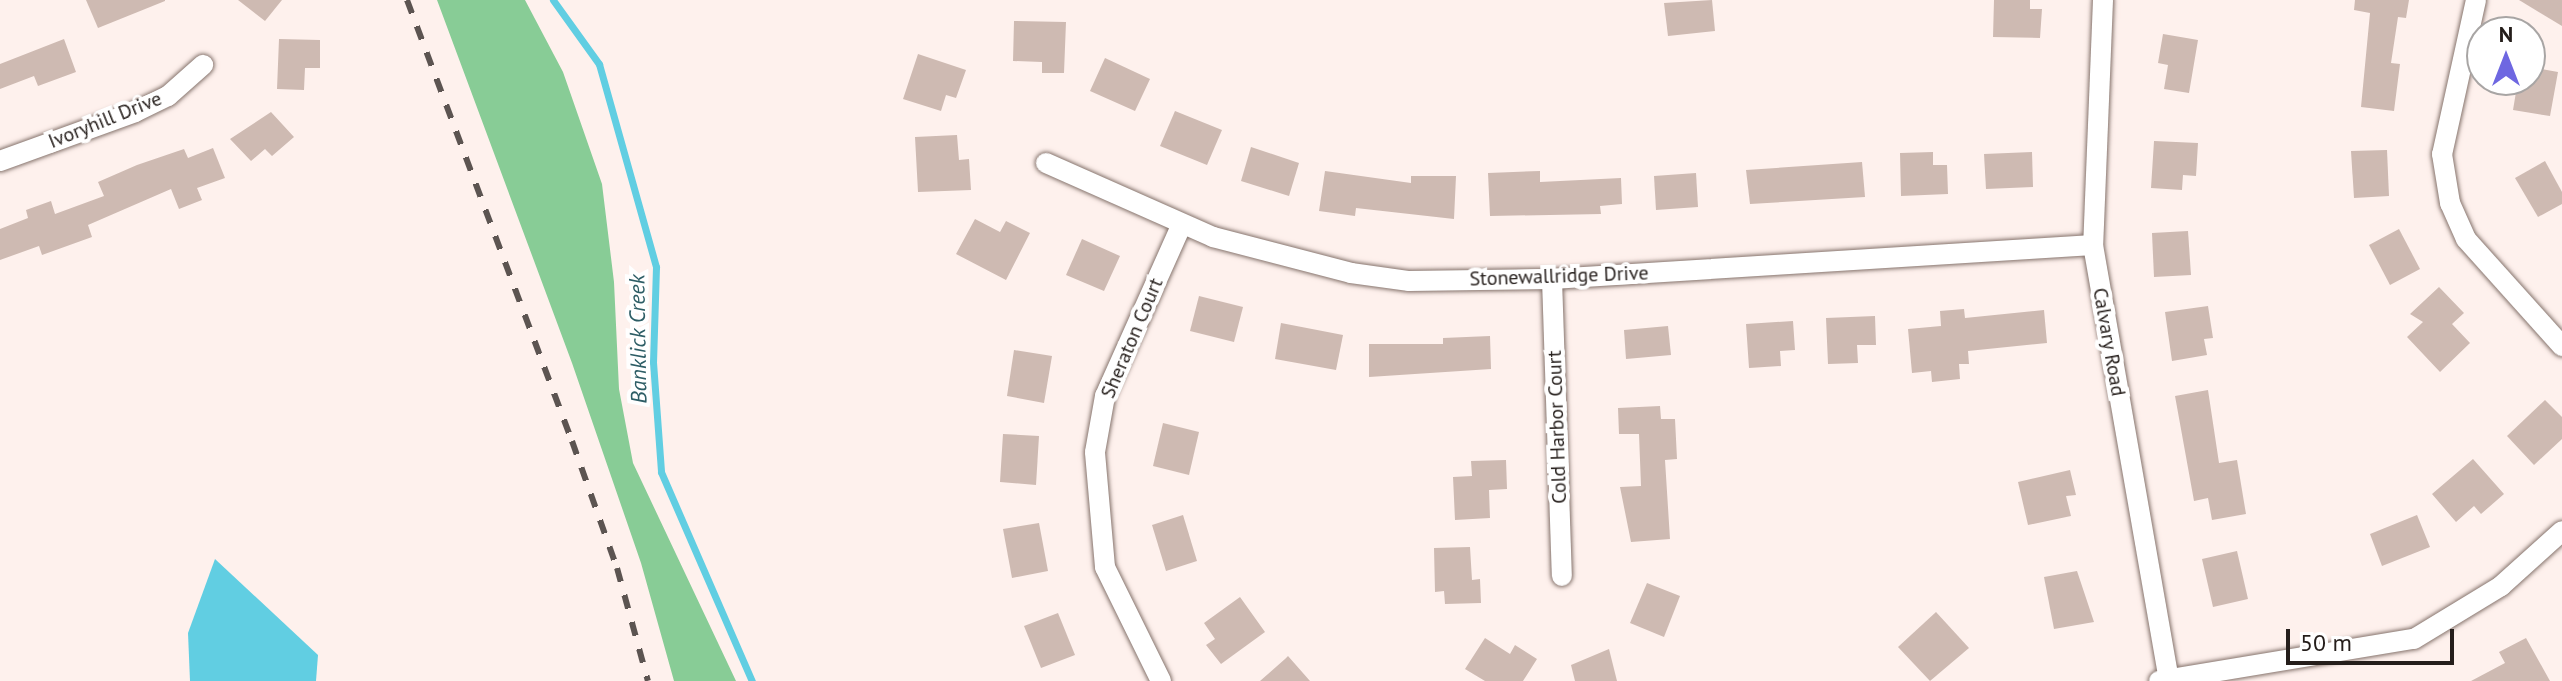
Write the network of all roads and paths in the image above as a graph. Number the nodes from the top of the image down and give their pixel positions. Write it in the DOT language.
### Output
graph roads {
  1 [pos="2103,0"];
  2 [pos="2476,0"];
  3 [pos="203,65"];
  4 [pos="0,161"];
  5 [pos="1046,163"];
  6 [pos="1182,224"];
  7 [pos="2093,245"];
  8 [pos="1552,279"];
  9 [pos="2562,346"];
  10 [pos="2562,531"];
  11 [pos="1562,576"];
  12 [pos="2166,680"];
  13 [pos="1161,681"];
  1 -- 7 [label="street, Calvary Road"];
  2 -- 9 [label="street"];
  3 -- 4 [label="street, Ivoryhill Drive"];
  5 -- 6 [label="street, Stonewallridge Drive"];
  6 -- 8 [label="street, Stonewallridge Drive"];
  6 -- 13 [label="street, Sheraton Court"];
  7 -- 8 [label="street, Stonewallridge Drive"];
  7 -- 12 [label="street, Calvary Road"];
  8 -- 11 [label="street, Cold Harbor Court"];
  10 -- 12 [label="street"];
}
